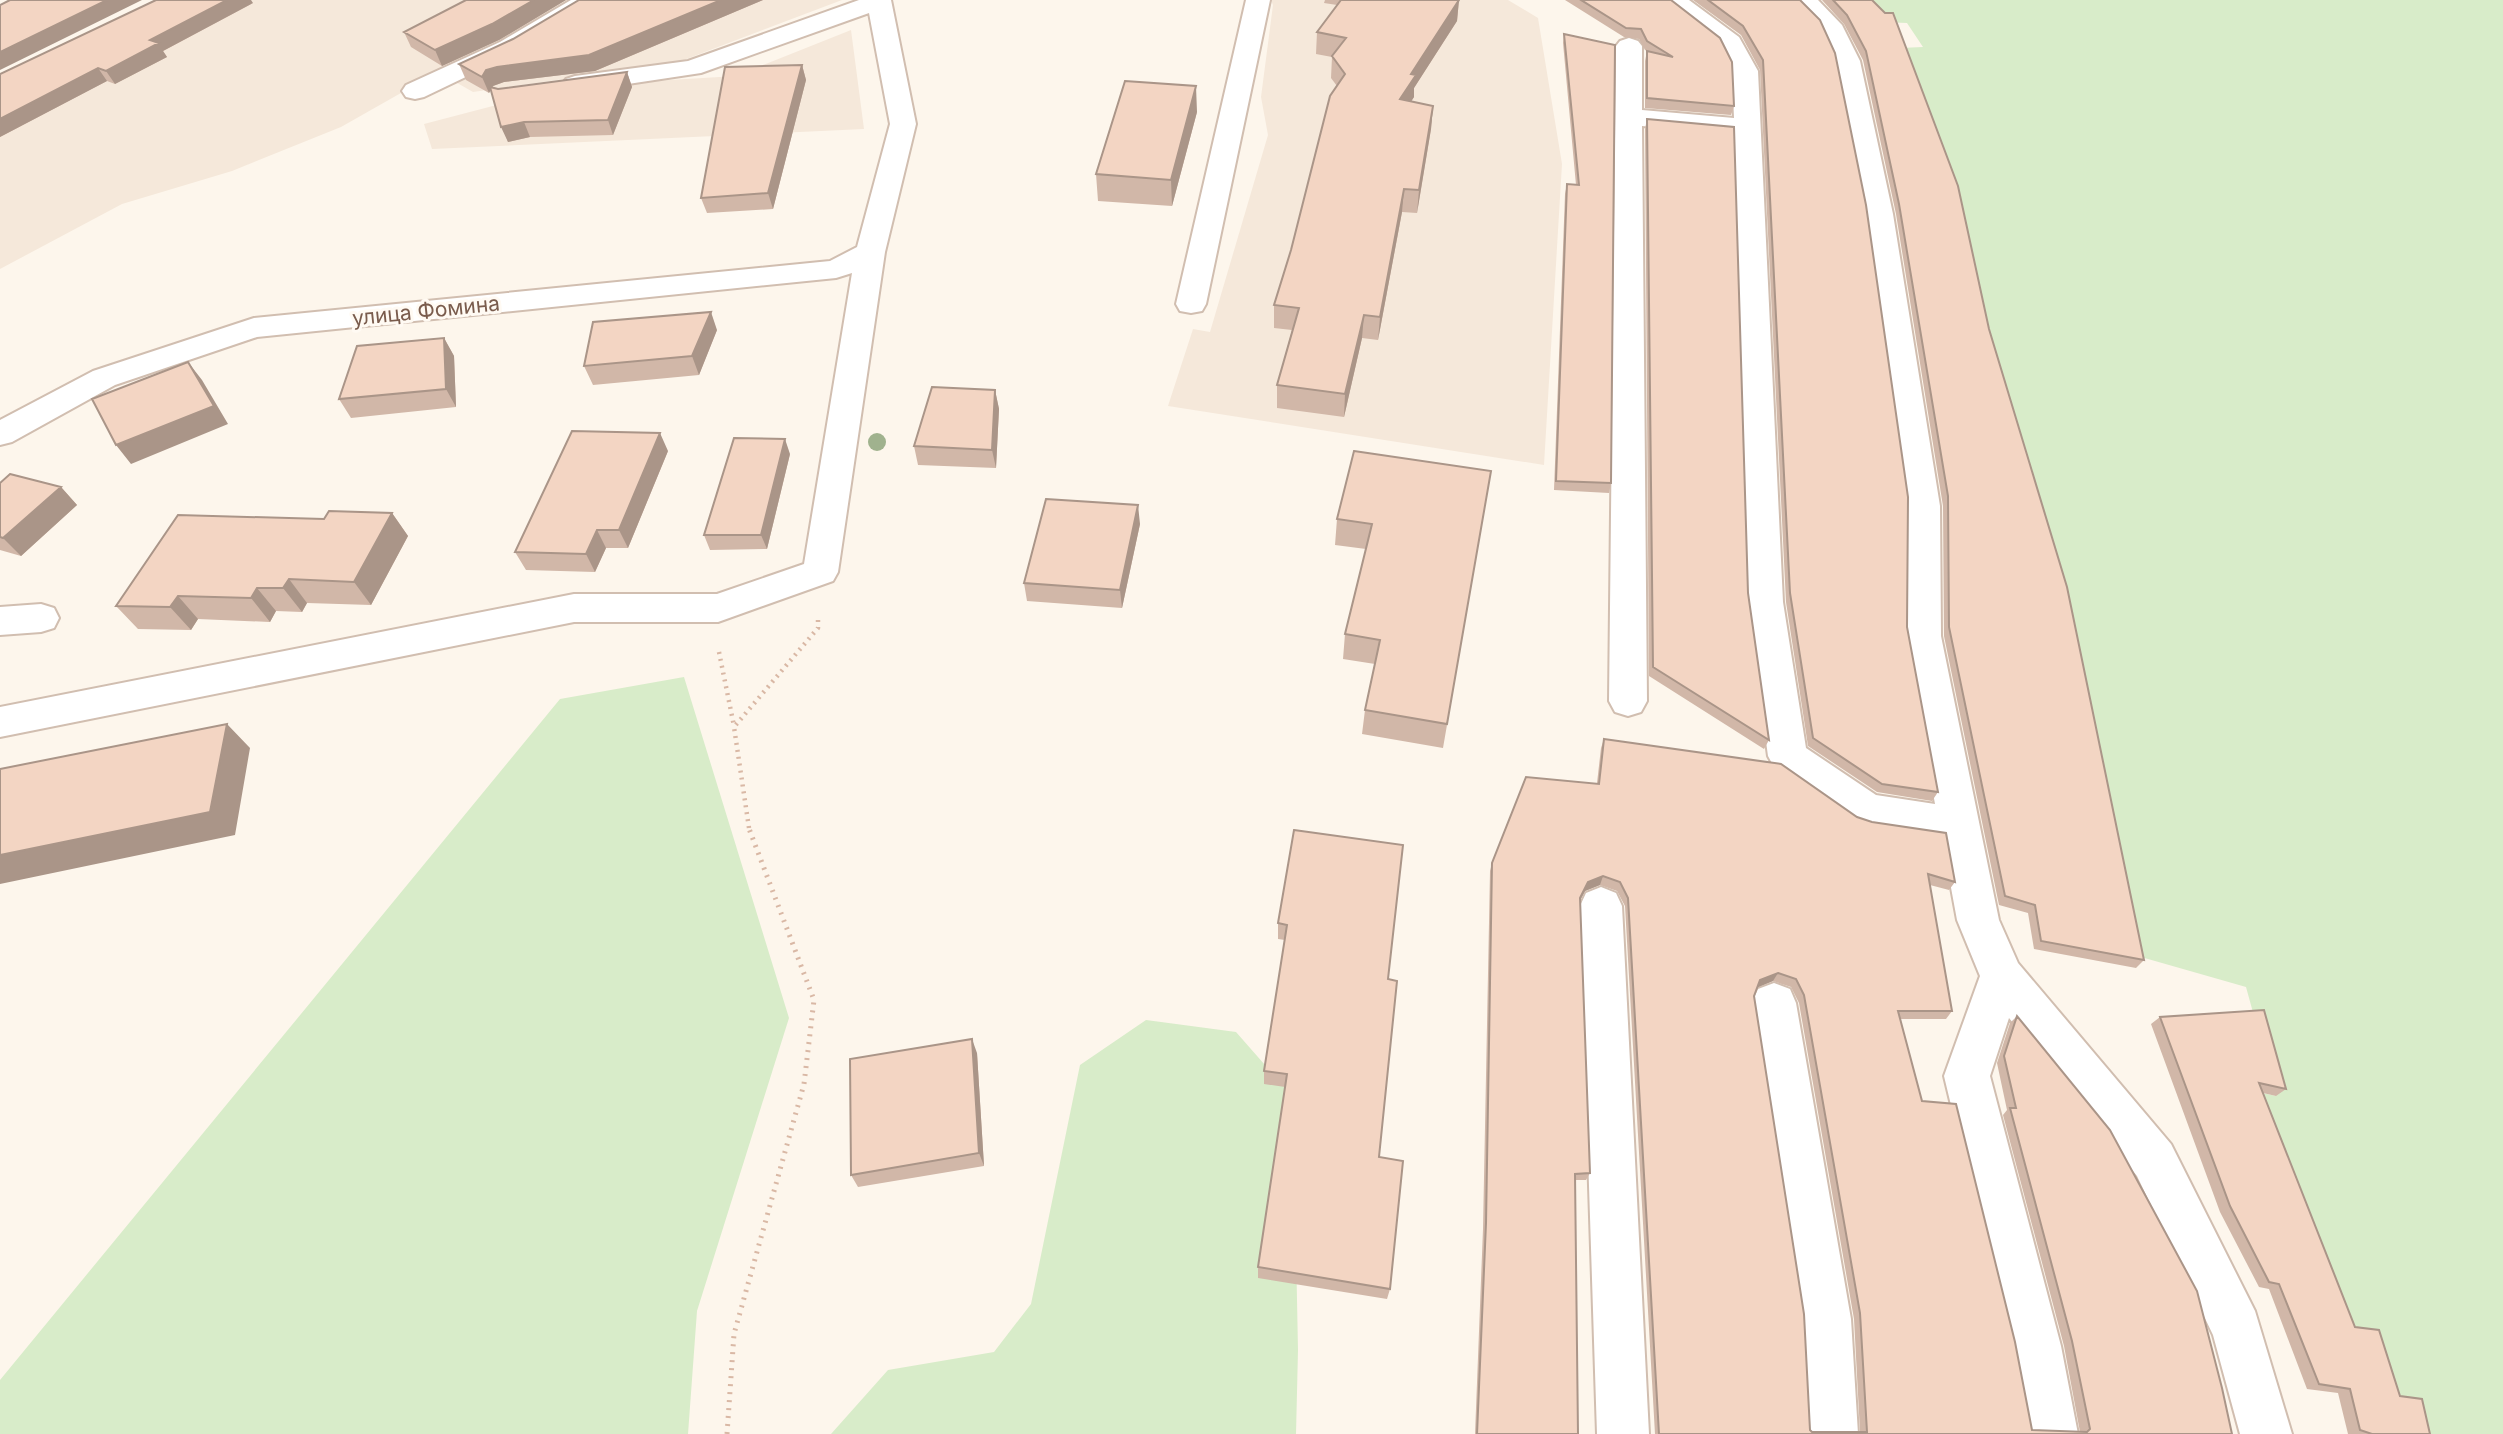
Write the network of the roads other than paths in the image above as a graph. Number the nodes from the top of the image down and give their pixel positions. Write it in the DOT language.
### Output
graph roads {
  1 [pos="588,0"];
  2 [pos="879,0"];
  3 [pos="1258,0"];
  4 [pos="1674,0"];
  5 [pos="1804,0"];
  6 [pos="1629,46"];
  7 [pos="545,88"];
  8 [pos="415,91"];
  9 [pos="1629,117"];
  10 [pos="1747,127"];
  11 [pos="870,252"];
  12 [pos="1191,304"];
  13 [pos="0,434"];
  14 [pos="41,618"];
  15 [pos="0,621"];
  16 [pos="1628,701"];
  17 [pos="0,722"];
  18 [pos="1960,825"];
  19 [pos="1601,906"];
  20 [pos="2002,976"];
  21 [pos="1774,1003"];
  22 [pos="1623,1434"];
  23 [pos="1832,1434"];
  24 [pos="2052,1434"];
  25 [pos="2266,1434"];
  1 -- 8 [label="street"];
  2 -- 7 [label="street"];
  2 -- 11 [label="street"];
  3 -- 12 [label="street"];
  4 -- 10 [label="street"];
  5 -- 18 [label="street"];
  6 -- 9 [label="street"];
  9 -- 10 [label="street"];
  9 -- 16 [label="street"];
  10 -- 18 [label="street"];
  11 -- 13 [label="street, улица Фомина"];
  11 -- 17 [label="street"];
  14 -- 15 [label="street"];
  18 -- 20 [label="street"];
  19 -- 22 [label="street"];
  20 -- 24 [label="street"];
  20 -- 25 [label="street"];
  21 -- 23 [label="street"];
}
